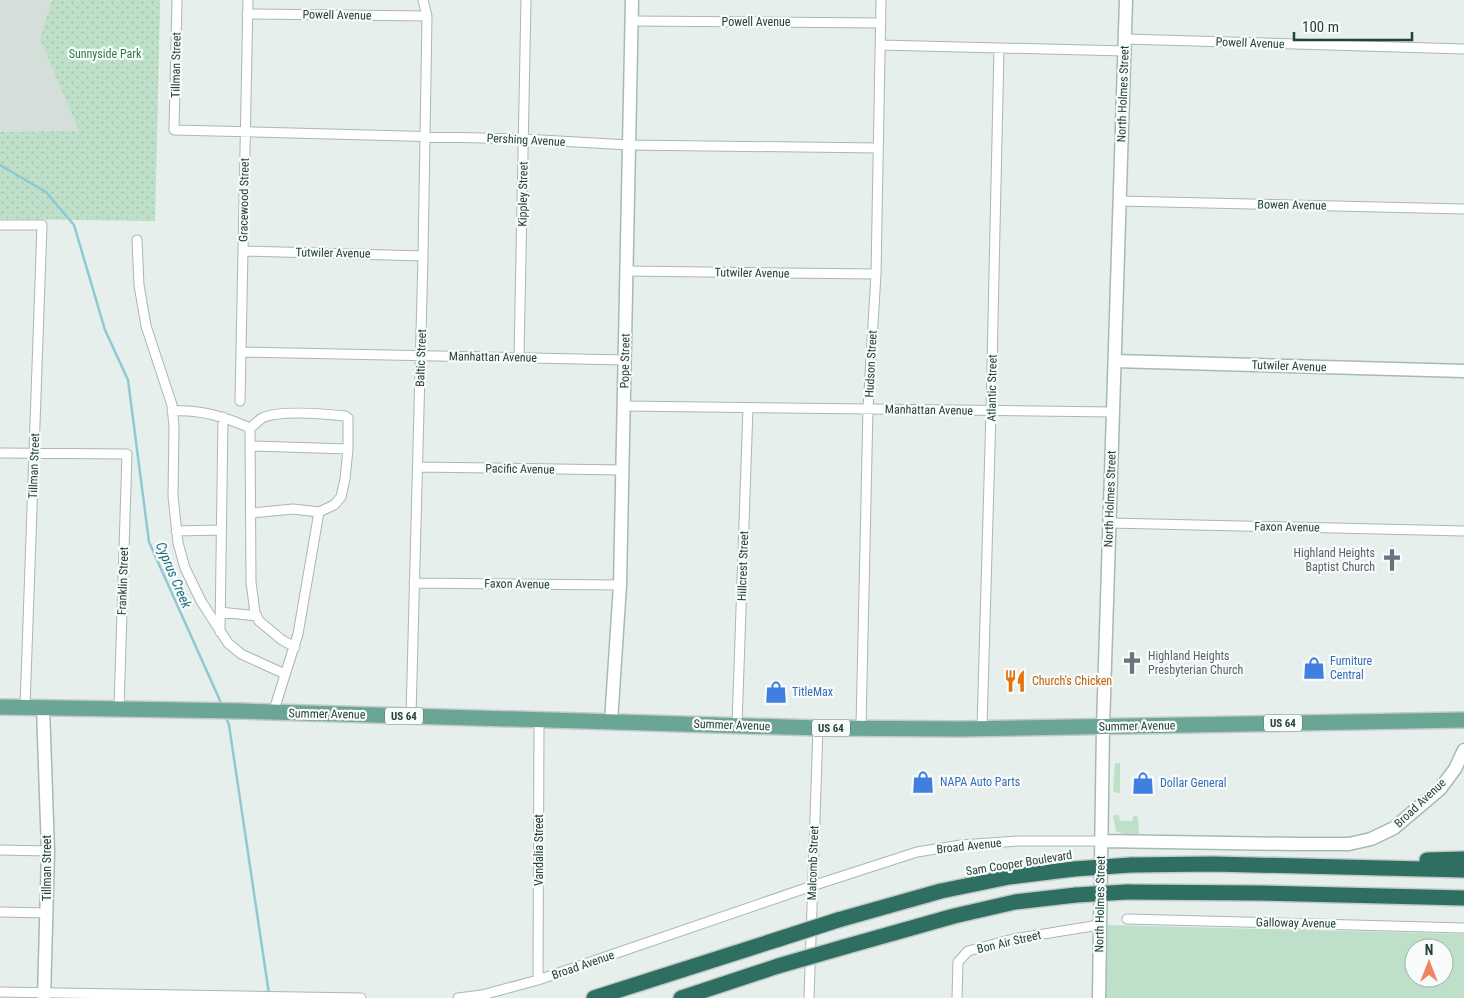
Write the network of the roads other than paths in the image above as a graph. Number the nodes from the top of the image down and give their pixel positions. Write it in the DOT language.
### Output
graph roads {
  1 [pos="177,0"];
  2 [pos="248,0"];
  3 [pos="423,0"];
  4 [pos="526,0"];
  5 [pos="632,0"];
  6 [pos="881,0"];
  7 [pos="1126,0"];
  8 [pos="247,14"];
  9 [pos="427,16"];
  10 [pos="632,21"];
  11 [pos="881,23"];
  12 [pos="880,45"];
  13 [pos="1125,45"];
  14 [pos="1000,48"];
  15 [pos="1464,49"];
  16 [pos="174,130"];
  17 [pos="245,133"];
  18 [pos="424,136"];
  19 [pos="524,139"];
  20 [pos="629,145"];
  21 [pos="878,148"];
  22 [pos="1120,201"];
  23 [pos="1464,209"];
  24 [pos="0,225"];
  25 [pos="137,240"];
  26 [pos="243,251"];
  27 [pos="423,256"];
  28 [pos="627,271"];
  29 [pos="876,274"];
  30 [pos="241,352"];
  31 [pos="421,356"];
  32 [pos="519,358"];
  33 [pos="625,360"];
  34 [pos="1115,361"];
  35 [pos="1464,370"];
  36 [pos="240,401"];
  37 [pos="624,406"];
  38 [pos="748,408"];
  39 [pos="868,408"];
  40 [pos="172,411"];
  41 [pos="991,411"];
  42 [pos="1113,412"];
  43 [pos="223,417"];
  44 [pos="250,428"];
  45 [pos="251,446"];
  46 [pos="348,449"];
  47 [pos="0,453"];
  48 [pos="34,454"];
  49 [pos="418,467"];
  50 [pos="622,470"];
  51 [pos="319,512"];
  52 [pos="251,513"];
  53 [pos="1110,522"];
  54 [pos="221,530"];
  55 [pos="176,531"];
  56 [pos="1464,531"];
  57 [pos="414,583"];
  58 [pos="620,585"];
  59 [pos="220,612"];
  60 [pos="257,616"];
  61 [pos="220,632"];
  62 [pos="295,647"];
  63 [pos="285,674"];
  64 [pos="0,707"];
  65 [pos="25,707"];
  66 [pos="43,708"];
  67 [pos="119,708"];
  68 [pos="273,713"];
  69 [pos="411,716"];
  70 [pos="539,720"];
  71 [pos="1464,720"];
  72 [pos="611,722"];
  73 [pos="737,725"];
  74 [pos="1103,726"];
  75 [pos="818,728"];
  76 [pos="861,728"];
  77 [pos="982,728"];
  78 [pos="1464,750"];
  79 [pos="1102,841"];
  80 [pos="0,850"];
  81 [pos="48,851"];
  82 [pos="1464,859"];
  83 [pos="1303,865"];
  84 [pos="1464,870"];
  85 [pos="812,886"];
  86 [pos="1464,898"];
  87 [pos="0,912"];
  88 [pos="47,912"];
  89 [pos="1128,919"];
  90 [pos="1099,925"];
  91 [pos="1464,928"];
  92 [pos="538,980"];
  93 [pos="0,992"];
  94 [pos="44,996"];
  95 [pos="287,997"];
  96 [pos="360,998"];
  97 [pos="458,998"];
  98 [pos="594,998"];
  99 [pos="681,998"];
  100 [pos="809,998"];
  101 [pos="957,998"];
  102 [pos="1098,998"];
  1 -- 16 [label="street, Tillman Street"];
  2 -- 8 [label="street, Gracewood Street"];
  3 -- 9 [label="street, Baltic Street"];
  4 -- 19 [label="street, Kippley Street"];
  5 -- 10 [label="street, Pope Street"];
  6 -- 11 [label="street, Hudson Street"];
  7 -- 13 [label="street, North Holmes Street"];
  8 -- 9 [label="street, Powell Avenue"];
  8 -- 17 [label="street, Gracewood Street"];
  9 -- 18 [label="street, Baltic Street"];
  10 -- 11 [label="street, Powell Avenue"];
  10 -- 20 [label="street, Pope Street"];
  11 -- 12 [label="street, Hudson Street"];
  12 -- 14 [label="street, Powell Avenue"];
  12 -- 21 [label="street, Hudson Street"];
  13 -- 14 [label="street, Powell Avenue"];
  13 -- 15 [label="street, Powell Avenue"];
  13 -- 22 [label="street, North Holmes Street"];
  14 -- 41 [label="street, Atlantic Street"];
  16 -- 17 [label="street, Pershing Avenue"];
  17 -- 18 [label="street, Pershing Avenue"];
  17 -- 26 [label="street, Gracewood Street"];
  18 -- 19 [label="street, Pershing Avenue"];
  18 -- 27 [label="street, Baltic Street"];
  19 -- 20 [label="street, Pershing Avenue"];
  19 -- 32 [label="street, Kippley Street"];
  20 -- 21 [label="street, Pershing Avenue"];
  20 -- 28 [label="street, Pope Street"];
  21 -- 29 [label="street, Hudson Street"];
  22 -- 23 [label="street, Bowen Avenue"];
  22 -- 34 [label="street, North Holmes Street"];
  24 -- 48 [label="street, Tillman Street"];
  25 -- 40 [label="street"];
  26 -- 27 [label="street, Tutwiler Avenue"];
  26 -- 30 [label="street, Gracewood Street"];
  27 -- 31 [label="street, Baltic Street"];
  28 -- 29 [label="street, Tutwiler Avenue"];
  28 -- 33 [label="street, Pope Street"];
  29 -- 39 [label="street, Hudson Street"];
  30 -- 31 [label="street, Manhattan Avenue"];
  30 -- 36 [label="street, Gracewood Street"];
  31 -- 32 [label="street, Manhattan Avenue"];
  31 -- 49 [label="street, Baltic Street"];
  32 -- 33 [label="street, Manhattan Avenue"];
  33 -- 37 [label="street, Pope Street"];
  34 -- 35 [label="street, Tutwiler Avenue"];
  34 -- 42 [label="street, North Holmes Street"];
  37 -- 38 [label="street, Manhattan Avenue"];
  37 -- 50 [label="street, Pope Street"];
  38 -- 39 [label="street, Manhattan Avenue"];
  38 -- 73 [label="street, Hillcrest Street"];
  39 -- 41 [label="street, Manhattan Avenue"];
  39 -- 76 [label="street, Hudson Street"];
  40 -- 43 [label="street"];
  40 -- 55 [label="street"];
  41 -- 42 [label="street, Manhattan Avenue"];
  41 -- 77 [label="street, Atlantic Street"];
  42 -- 53 [label="street, North Holmes Street"];
  43 -- 44 [label="street"];
  43 -- 54 [label="street"];
  44 -- 45 [label="street"];
  44 -- 46 [label="street"];
  45 -- 46 [label="street"];
  45 -- 52 [label="street"];
  46 -- 51 [label="street"];
  47 -- 48 [label="street"];
  48 -- 65 [label="street, Tillman Street"];
  48 -- 67 [label="street, Franklin Street"];
  49 -- 50 [label="street, Pacific Avenue"];
  49 -- 57 [label="street, Baltic Street"];
  50 -- 58 [label="street, Pope Street"];
  51 -- 52 [label="street"];
  51 -- 62 [label="street"];
  52 -- 60 [label="street"];
  53 -- 56 [label="street, Faxon Avenue"];
  53 -- 74 [label="street, North Holmes Street"];
  54 -- 55 [label="street"];
  54 -- 59 [label="street"];
  55 -- 61 [label="street"];
  57 -- 58 [label="street, Faxon Avenue"];
  57 -- 69 [label="street, Baltic Street"];
  58 -- 72 [label="street, Pope Street"];
  59 -- 60 [label="street"];
  59 -- 61 [label="street"];
  60 -- 62 [label="street"];
  61 -- 63 [label="street"];
  62 -- 63 [label="street"];
  63 -- 68 [label="street"];
  64 -- 65 [label="main road, Summer Avenue / US 64"];
  65 -- 66 [label="main road, Summer Avenue / US 64"];
  66 -- 67 [label="main road, Summer Avenue / US 64"];
  66 -- 81 [label="street, Tillman Street"];
  67 -- 68 [label="main road, Summer Avenue / US 64"];
  68 -- 69 [label="main road, Summer Avenue / US 64"];
  69 -- 70 [label="main road, Summer Avenue / US 64"];
  70 -- 72 [label="main road, Summer Avenue / US 64"];
  70 -- 92 [label="street, Vandalia Street"];
  71 -- 74 [label="main road, Summer Avenue / US 64"];
  72 -- 73 [label="main road, Summer Avenue / US 64"];
  73 -- 75 [label="main road, Summer Avenue / US 64"];
  74 -- 77 [label="main road, Summer Avenue / US 64"];
  74 -- 79 [label="street, North Holmes Street"];
  75 -- 76 [label="main road, Summer Avenue / US 64"];
  75 -- 85 [label="street, Malcomb Street"];
  76 -- 77 [label="main road, Summer Avenue / US 64"];
  78 -- 79 [label="street, Broad Avenue"];
  79 -- 85 [label="street, Broad Avenue"];
  79 -- 90 [label="street, North Holmes Street"];
  80 -- 81 [label="street"];
  81 -- 88 [label="street, Tillman Street"];
  82 -- 83 [label="highway"];
  83 -- 84 [label="highway, Sam Cooper Boulevard"];
  83 -- 98 [label="highway, Sam Cooper Boulevard, bridge"];
  85 -- 92 [label="street, Broad Avenue"];
  85 -- 100 [label="street, Malcomb Street"];
  86 -- 99 [label="highway, bridge"];
  87 -- 88 [label="street"];
  88 -- 94 [label="street, Tillman Street"];
  89 -- 91 [label="street, Galloway Avenue"];
  90 -- 101 [label="street, Bon Air Street"];
  90 -- 102 [label="street, North Holmes Street"];
  92 -- 97 [label="street, Broad Avenue"];
  93 -- 94 [label="street"];
  94 -- 95 [label="street"];
  95 -- 96 [label="street"];
}
